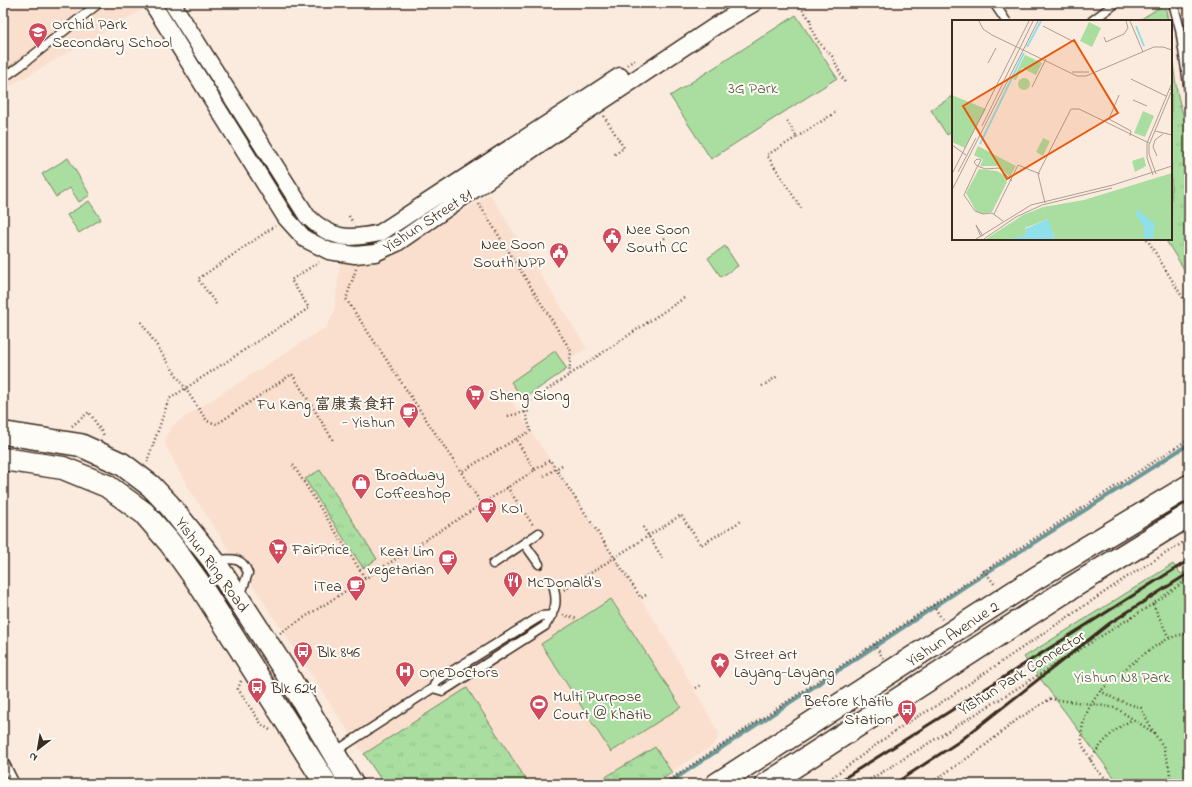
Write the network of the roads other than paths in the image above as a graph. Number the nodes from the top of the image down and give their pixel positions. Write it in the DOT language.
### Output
graph roads {
  1 [pos="99,3"];
  2 [pos="152,3"];
  3 [pos="737,3"];
  4 [pos="754,3"];
  5 [pos="994,3"];
  6 [pos="1116,3"];
  7 [pos="1173,3"];
  8 [pos="171,14"];
  9 [pos="718,20"];
  10 [pos="1005,20"];
  11 [pos="1093,20"];
  12 [pos="3,78"];
  13 [pos="1189,91"];
  14 [pos="3,433"];
  15 [pos="3,459"];
  16 [pos="1189,486"];
  17 [pos="1189,515"];
  18 [pos="539,533"];
  19 [pos="524,543"];
  20 [pos="493,564"];
  21 [pos="539,564"];
  22 [pos="553,584"];
  23 [pos="998,593"];
  24 [pos="1015,624"];
  25 [pos="324,759"];
  26 [pos="3,760"];
  27 [pos="15,784"];
  28 [pos="326,784"];
  29 [pos="352,784"];
  30 [pos="717,784"];
  31 [pos="767,784"];
  1 -- 12 [label="lane"];
  2 -- 8 [label="street, Yishun Street 81"];
  3 -- 9 [label="street, Yishun Street 81"];
  4 -- 9 [label="street, Yishun Street 81"];
  5 -- 10 [label="lane"];
  6 -- 11 [label="lane"];
  7 -- 13 [label="lane"];
  8 -- 9 [label="street, Yishun Street 81"];
  14 -- 25 [label="main road, Yishun Ring Road"];
  15 -- 25 [label="main road, Yishun Ring Road"];
  16 -- 23 [label="main road, Yishun Avenue 2"];
  17 -- 24 [label="main road, Yishun Avenue 2"];
  18 -- 19 [label="lane"];
  19 -- 20 [label="lane"];
  19 -- 21 [label="lane"];
  22 -- 25 [label="lane"];
  23 -- 24 [label="main road"];
  23 -- 30 [label="main road, Yishun Avenue 2"];
  24 -- 31 [label="main road, Yishun Avenue 2"];
  25 -- 28 [label="main road, Yishun Ring Road"];
  25 -- 29 [label="main road, Yishun Ring Road"];
  26 -- 27 [label="lane"];
}
